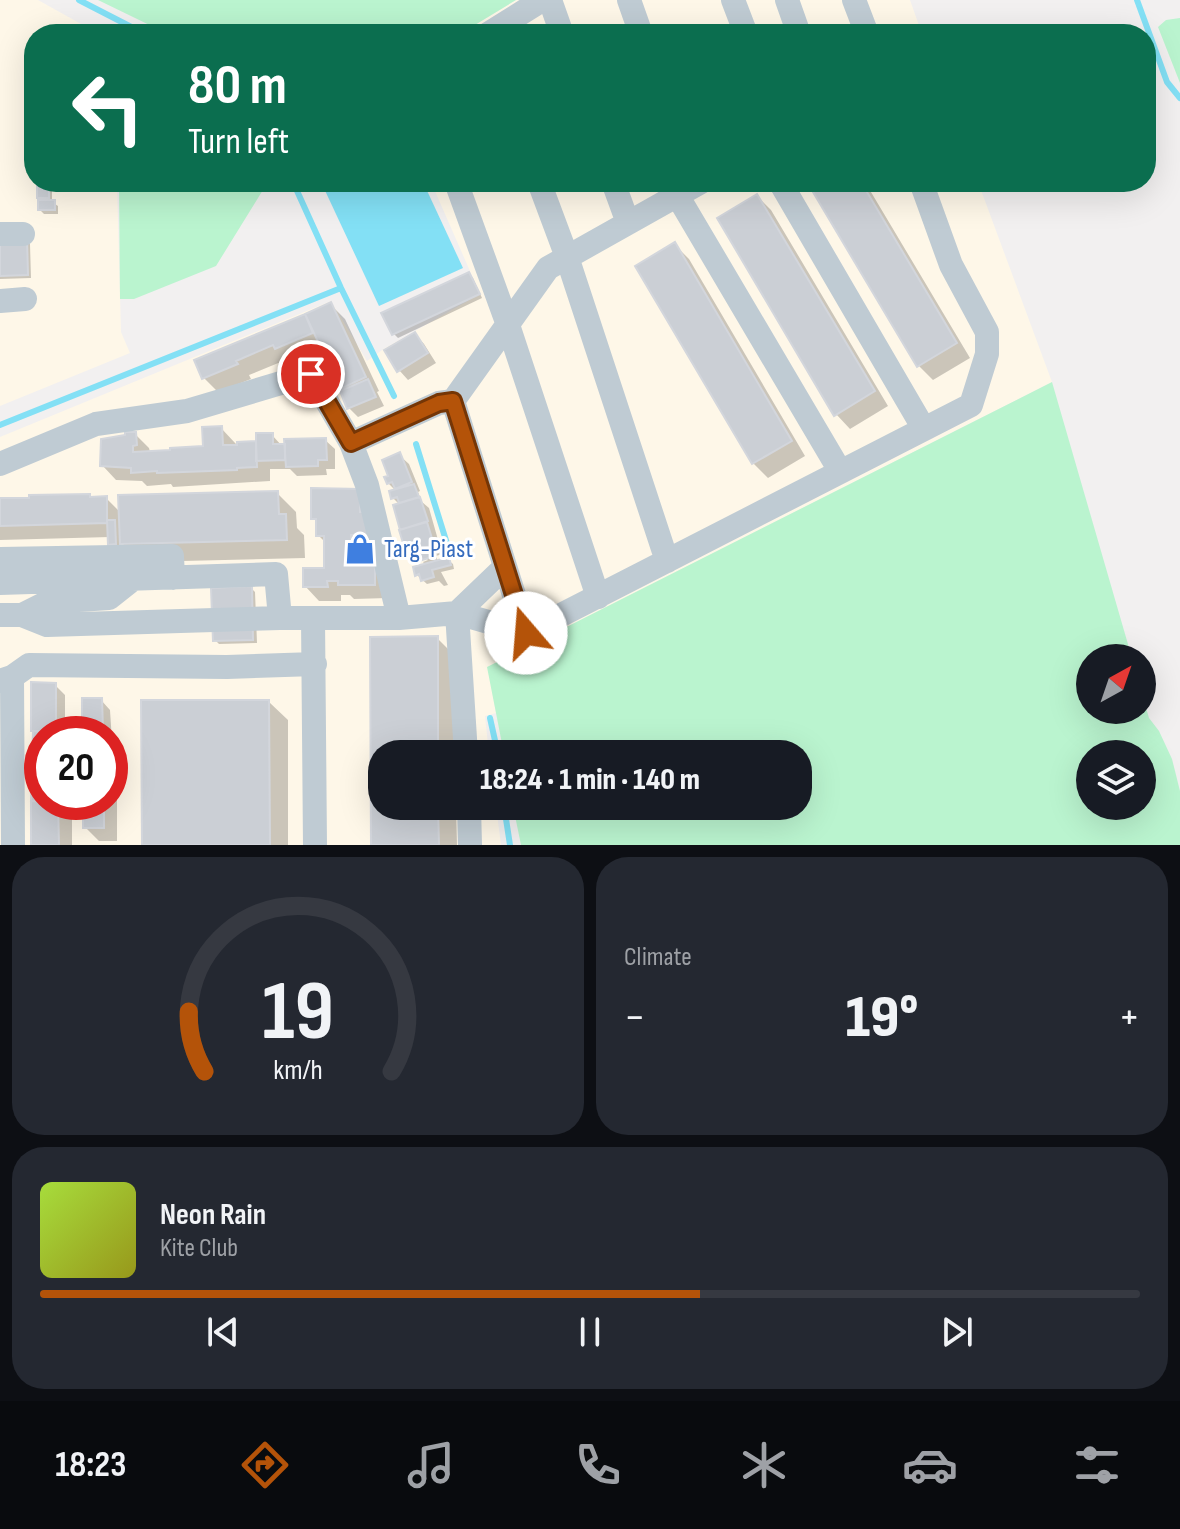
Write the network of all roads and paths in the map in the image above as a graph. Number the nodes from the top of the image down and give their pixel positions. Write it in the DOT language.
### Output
graph roads {
  1 [pos="542,0"];
  2 [pos="550,0"];
  3 [pos="629,0"];
  4 [pos="733,0"];
  5 [pos="787,0"];
  6 [pos="854,0"];
  7 [pos="504,24"];
  8 [pos="558,24"];
  9 [pos="637,24"];
  10 [pos="742,24"];
  11 [pos="795,24"];
  12 [pos="863,24"];
  13 [pos="460,192"];
  14 [pos="543,192"];
  15 [pos="617,192"];
  16 [pos="682,192"];
  17 [pos="695,192"];
  18 [pos="786,192"];
  19 [pos="925,192"];
  20 [pos="628,223"];
  21 [pos="567,257"];
  22 [pos="25,299"];
  23 [pos="0,301"];
  24 [pos="508,325"];
  25 [pos="453,401"];
  26 [pos="924,429"];
  27 [pos="351,443"];
  28 [pos="0,464"];
  29 [pos="840,471"];
  30 [pos="0,559"];
  31 [pos="667,561"];
  32 [pos="505,567"];
  33 [pos="173,578"];
  34 [pos="133,579"];
  35 [pos="0,583"];
  36 [pos="598,597"];
  37 [pos="457,613"];
  38 [pos="11,615"];
  39 [pos="280,618"];
  40 [pos="313,618"];
  41 [pos="399,618"];
  42 [pos="526,633"];
  43 [pos="315,664"];
  44 [pos="6,679"];
  45 [pos="465,740"];
  46 [pos="469,820"];
  47 [pos="13,845"];
  48 [pos="315,845"];
  49 [pos="470,845"];
  1 -- 7 [label="lane"];
  2 -- 8 [label="lane"];
  3 -- 9 [label="lane"];
  4 -- 10 [label="lane"];
  5 -- 11 [label="lane"];
  6 -- 12 [label="lane"];
  13 -- 24 [label="lane"];
  14 -- 21 [label="lane"];
  15 -- 20 [label="lane"];
  16 -- 20 [label="lane"];
  17 -- 29 [label="lane"];
  18 -- 26 [label="lane"];
  19 -- 26 [label="lane"];
  20 -- 21 [label="lane"];
  21 -- 24 [label="lane"];
  21 -- 31 [label="lane"];
  22 -- 23 [label="lane"];
  24 -- 25 [label="lane"];
  24 -- 36 [label="lane"];
  25 -- 27 [label="lane"];
  25 -- 32 [label="lane"];
  26 -- 29 [label="lane"];
  27 -- 28 [label="lane"];
  27 -- 41 [label="lane"];
  29 -- 31 [label="lane"];
  30 -- 33 [label="lane"];
  31 -- 36 [label="lane"];
  32 -- 37 [label="lane"];
  32 -- 42 [label="lane"];
  33 -- 34 [label="lane"];
  33 -- 39 [label="lane"];
  34 -- 35 [label="lane"];
  34 -- 38 [label="lane"];
  36 -- 42 [label="lane"];
  37 -- 41 [label="lane"];
  37 -- 42 [label="lane"];
  37 -- 45 [label="lane"];
  38 -- 39 [label="lane"];
  39 -- 40 [label="lane"];
  40 -- 41 [label="lane"];
  40 -- 43 [label="lane"];
  43 -- 44 [label="lane"];
  43 -- 48 [label="lane"];
  44 -- 47 [label="lane"];
  46 -- 49 [label="lane"];
}
